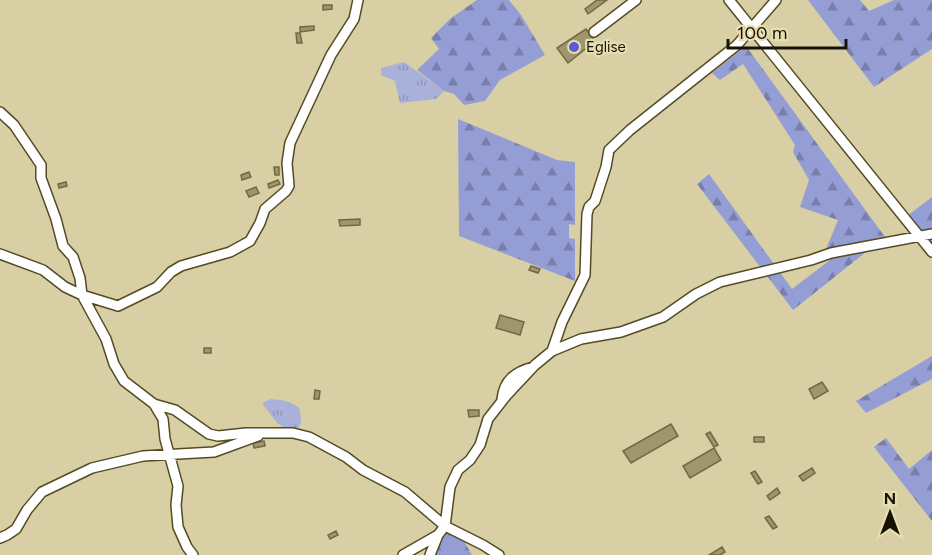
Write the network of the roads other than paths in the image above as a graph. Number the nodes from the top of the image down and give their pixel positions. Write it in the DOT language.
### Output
graph roads {
  1 [pos="358,0"];
  2 [pos="636,0"];
  3 [pos="729,0"];
  4 [pos="776,0"];
  5 [pos="752,28"];
  6 [pos="594,32"];
  7 [pos="0,112"];
  8 [pos="932,234"];
  9 [pos="920,236"];
  10 [pos="932,252"];
  11 [pos="0,254"];
  12 [pos="82,295"];
  13 [pos="552,351"];
  14 [pos="154,404"];
  15 [pos="266,434"];
  16 [pos="171,455"];
  17 [pos="445,526"];
  18 [pos="438,535"];
  19 [pos="0,538"];
  20 [pos="193,555"];
  21 [pos="403,555"];
  22 [pos="430,555"];
  23 [pos="499,555"];
  1 -- 12 [label="street"];
  2 -- 6 [label="street"];
  3 -- 5 [label="street"];
  4 -- 5 [label="street"];
  5 -- 9 [label="street"];
  5 -- 13 [label="street"];
  7 -- 12 [label="street"];
  8 -- 9 [label="street"];
  9 -- 10 [label="street"];
  9 -- 13 [label="street"];
  11 -- 12 [label="street"];
  12 -- 14 [label="street"];
  13 -- 17 [label="street"];
  14 -- 15 [label="street"];
  14 -- 16 [label="street"];
  15 -- 16 [label="street"];
  15 -- 17 [label="street"];
  16 -- 19 [label="street"];
  16 -- 20 [label="street"];
  17 -- 18 [label="street"];
  17 -- 23 [label="street"];
  18 -- 21 [label="street"];
  18 -- 22 [label="street"];
}
